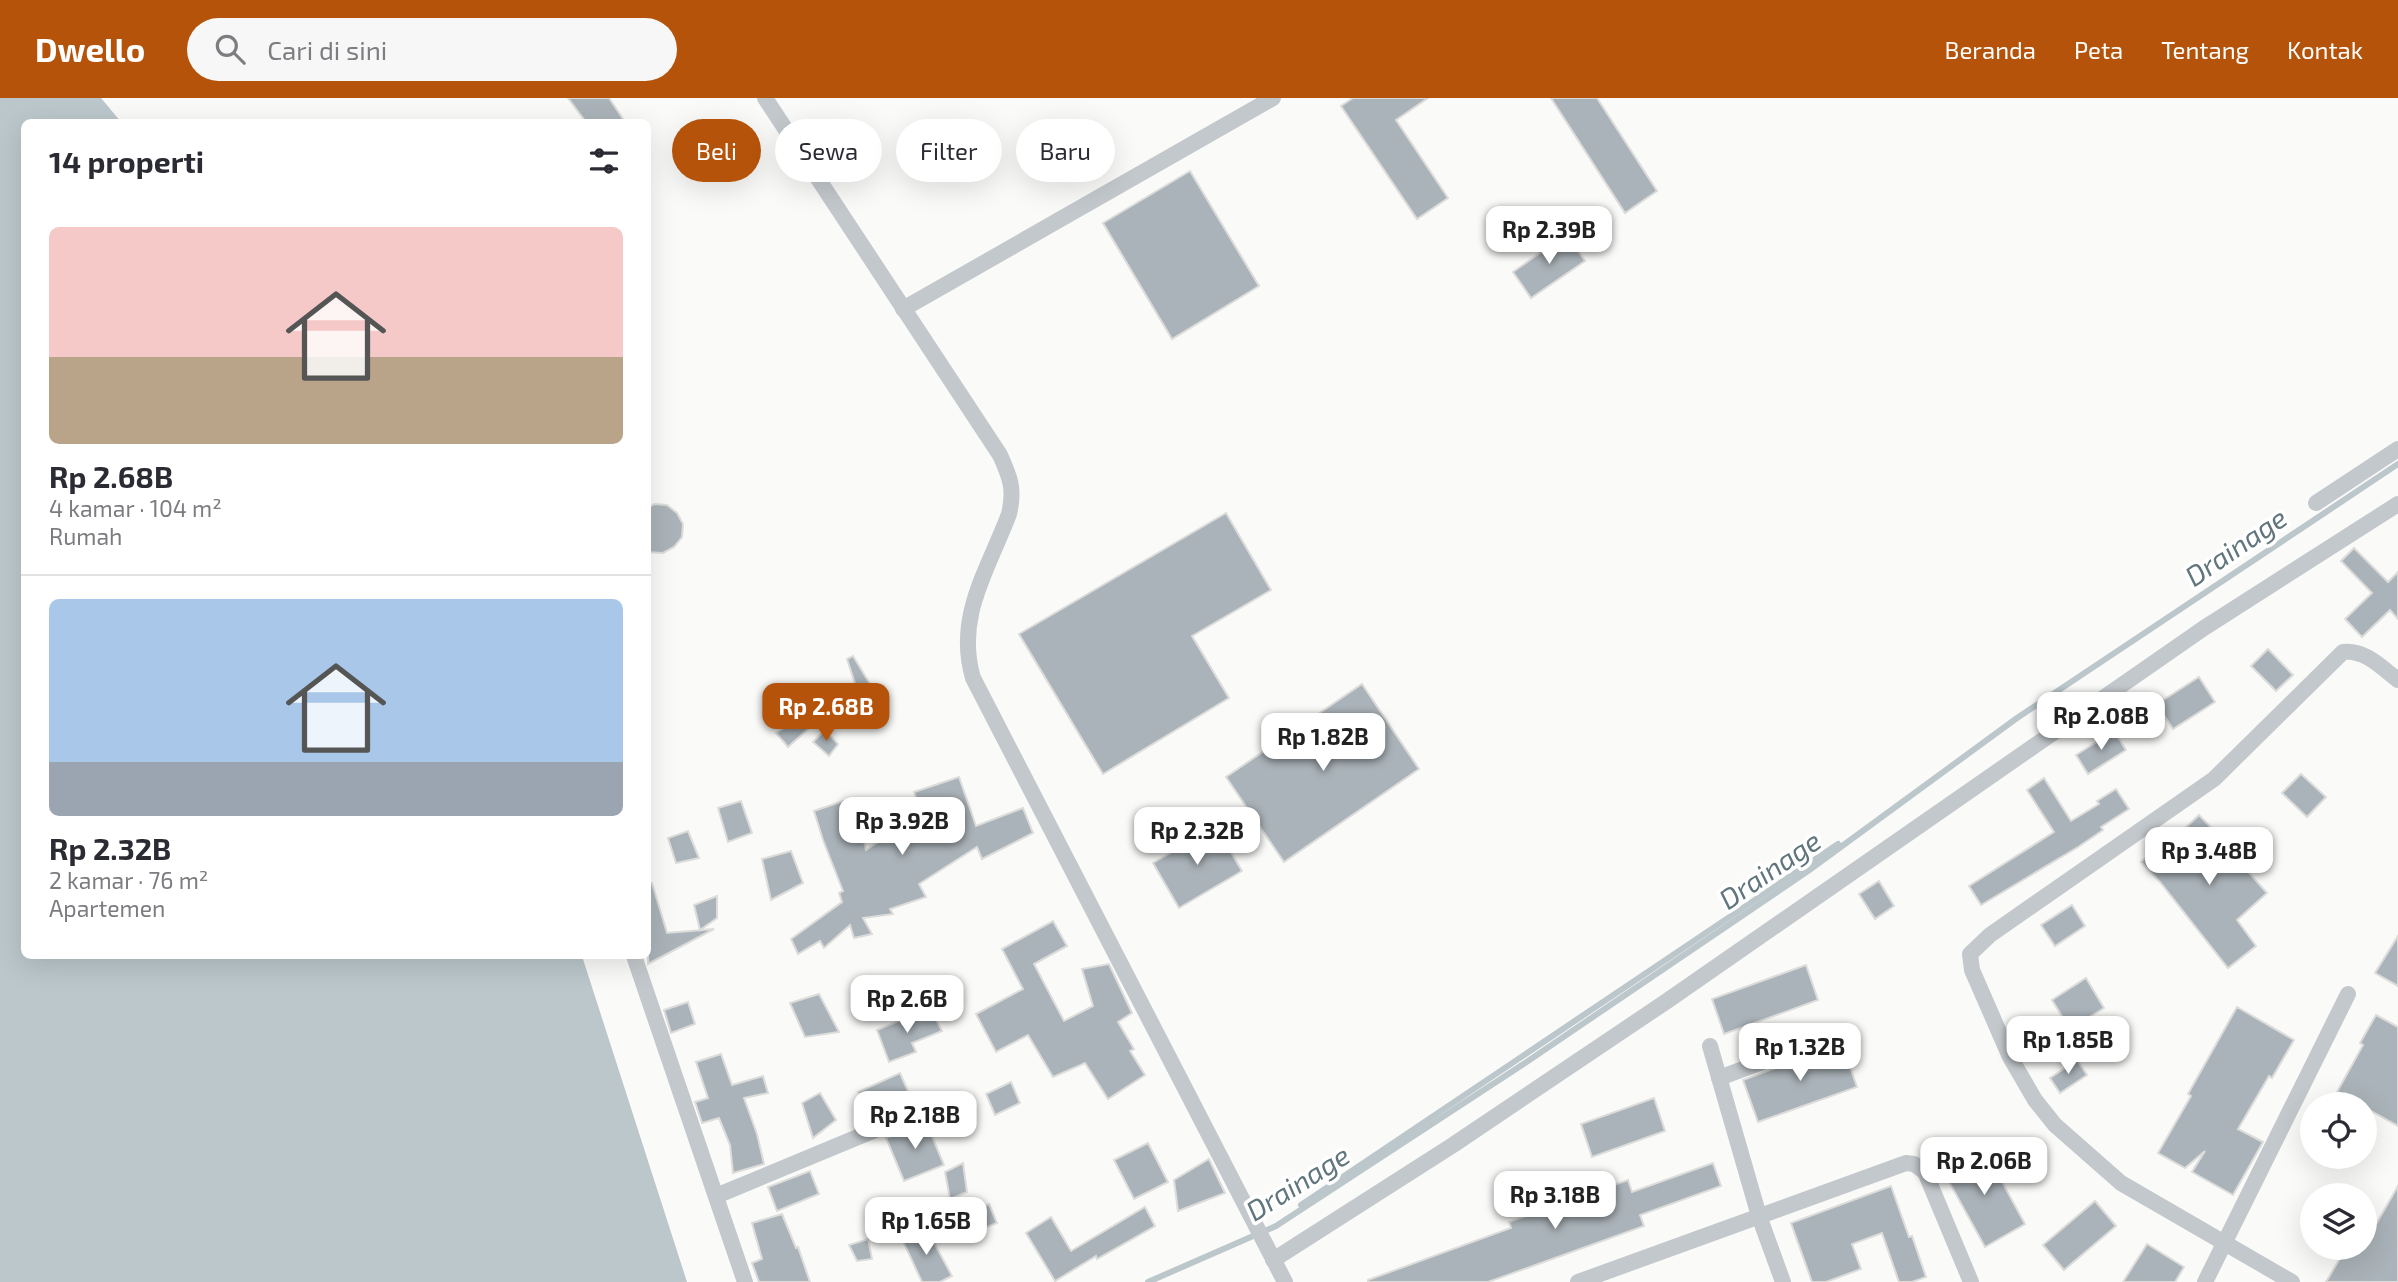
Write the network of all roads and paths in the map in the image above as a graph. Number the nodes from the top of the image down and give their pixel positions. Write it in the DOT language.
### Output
graph roads {
  1 [pos="765,98"];
  2 [pos="1273,98"];
  3 [pos="903,309"];
  4 [pos="2398,449"];
  5 [pos="2316,503"];
  6 [pos="2398,504"];
  7 [pos="2398,680"];
  8 [pos="635,959"];
  9 [pos="2348,994"];
  10 [pos="1843,1032"];
  11 [pos="1710,1046"];
  12 [pos="1719,1078"];
  13 [pos="899,1120"];
  14 [pos="716,1196"];
  15 [pos="1759,1216"];
  16 [pos="2225,1245"];
  17 [pos="1273,1260"];
  18 [pos="745,1282"];
  19 [pos="1285,1282"];
  20 [pos="1578,1282"];
  21 [pos="1783,1282"];
  22 [pos="1971,1282"];
  23 [pos="2205,1282"];
  24 [pos="2292,1282"];
  1 -- 3 [label="street"];
  2 -- 3 [label="street"];
  3 -- 17 [label="street"];
  4 -- 5 [label="street"];
  6 -- 17 [label="street"];
  7 -- 16 [label="street"];
  8 -- 14 [label="street"];
  9 -- 16 [label="street"];
  10 -- 12 [label="street"];
  11 -- 12 [label="street"];
  12 -- 15 [label="street"];
  13 -- 14 [label="street"];
  14 -- 18 [label="street"];
  15 -- 20 [label="street"];
  15 -- 21 [label="street"];
  15 -- 22 [label="street"];
  16 -- 23 [label="street"];
  16 -- 24 [label="street"];
  17 -- 19 [label="street"];
}
